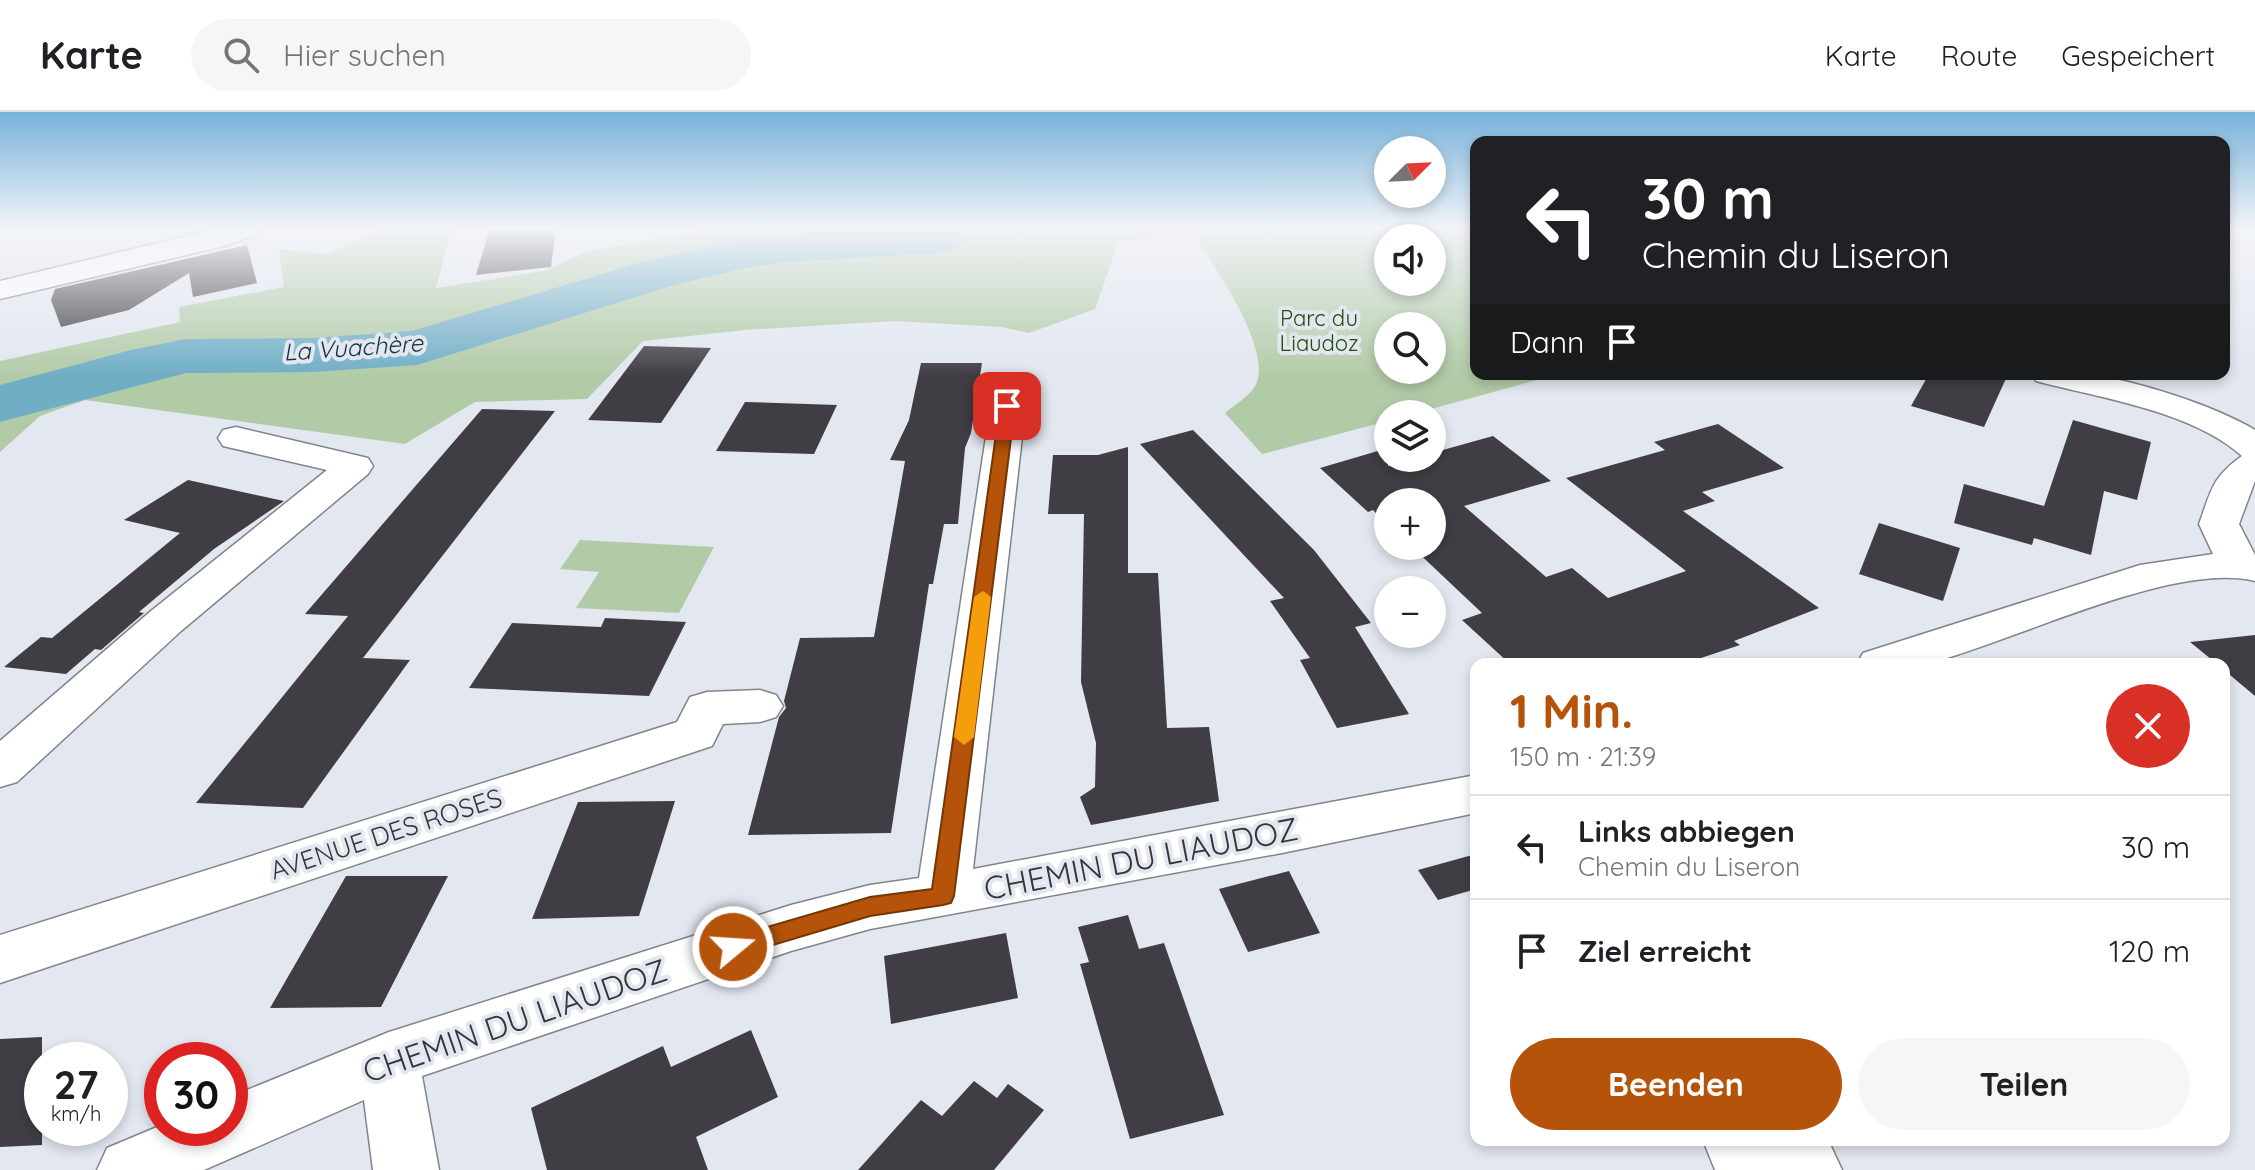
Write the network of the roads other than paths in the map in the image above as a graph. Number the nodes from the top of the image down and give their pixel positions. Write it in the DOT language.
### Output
graph roads {
  1 [pos="54,277"];
  2 [pos="0,290"];
  3 [pos="2069,380"];
  4 [pos="1011,384"];
  5 [pos="236,438"];
  6 [pos="2255,449"];
  7 [pos="2255,464"];
  8 [pos="2246,566"];
  9 [pos="1897,658"];
  10 [pos="760,706"];
  11 [pos="0,769"];
  12 [pos="1470,795"];
  13 [pos="943,896"];
  14 [pos="0,959"];
  15 [pos="389,1060"];
  16 [pos="1738,1146"];
  17 [pos="1795,1146"];
  18 [pos="130,1170"];
  19 [pos="406,1170"];
  20 [pos="1748,1170"];
  21 [pos="1809,1170"];
  1 -- 2 [label="street"];
  3 -- 6 [label="street"];
  4 -- 13 [label="street"];
  5 -- 11 [label="street"];
  7 -- 8 [label="street"];
  8 -- 9 [label="street"];
  10 -- 14 [label="street, AVENUE DES ROSES"];
  12 -- 13 [label="street, CHEMIN DU LIAUDOZ"];
  13 -- 15 [label="street, CHEMIN DU LIAUDOZ"];
  15 -- 18 [label="street, CHEMIN DU LIAUDOZ"];
  15 -- 19 [label="street"];
  16 -- 20 [label="street"];
  17 -- 21 [label="street"];
}
